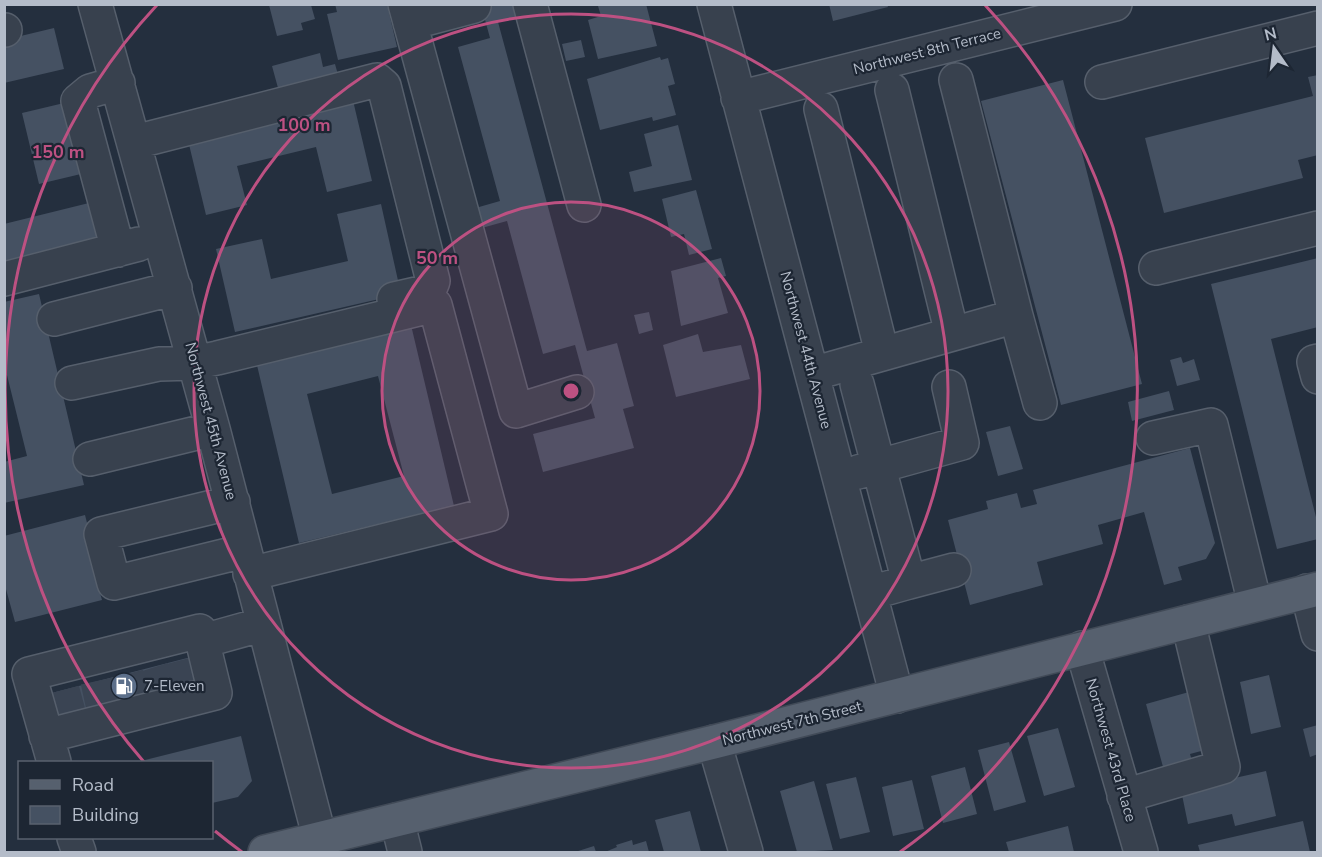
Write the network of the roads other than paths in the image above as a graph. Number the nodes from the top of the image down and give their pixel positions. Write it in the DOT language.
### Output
graph roads {
  1 [pos="96,4"];
  2 [pos="530,4"];
  3 [pos="714,4"];
  4 [pos="1112,5"];
  5 [pos="474,6"];
  6 [pos="407,14"];
  7 [pos="1317,28"];
  8 [pos="956,80"];
  9 [pos="1102,82"];
  10 [pos="118,83"];
  11 [pos="892,90"];
  12 [pos="738,99"];
  13 [pos="821,109"];
  14 [pos="139,156"];
  15 [pos="99,182"];
  16 [pos="584,205"];
  17 [pos="1317,228"];
  18 [pos="161,238"];
  19 [pos="117,250"];
  20 [pos="1156,268"];
  21 [pos="4,279"];
  22 [pos="175,288"];
  23 [pos="1016,316"];
  24 [pos="54,319"];
  25 [pos="952,334"];
  26 [pos="882,353"];
  27 [pos="193,355"];
  28 [pos="1317,361"];
  29 [pos="812,374"];
  30 [pos="1317,377"];
  31 [pos="72,383"];
  32 [pos="857,384"];
  33 [pos="949,387"];
  34 [pos="577,392"];
  35 [pos="1040,403"];
  36 [pos="213,429"];
  37 [pos="1153,438"];
  38 [pos="90,459"];
  39 [pos="879,466"];
  40 [pos="839,477"];
  41 [pos="233,502"];
  42 [pos="247,563"];
  43 [pos="954,570"];
  44 [pos="909,582"];
  45 [pos="1312,590"];
  46 [pos="870,593"];
  47 [pos="1255,604"];
  48 [pos="1188,622"];
  49 [pos="264,624"];
  50 [pos="1317,634"];
  51 [pos="1082,648"];
  52 [pos="145,678"];
  53 [pos="897,696"];
  54 [pos="60,716"];
  55 [pos="714,742"];
  56 [pos="1124,796"];
  57 [pos="397,820"];
  58 [pos="317,844"];
  59 [pos="265,852"];
  60 [pos="405,852"];
  61 [pos="746,852"];
  62 [pos="1141,852"];
  1 -- 10 [label="street, Northwest 45th Avenue"];
  2 -- 16 [label="street"];
  3 -- 12 [label="street, Northwest 44th Avenue"];
  4 -- 12 [label="street, Northwest 8th Terrace"];
  5 -- 6 [label="street"];
  6 -- 34 [label="street"];
  7 -- 9 [label="street"];
  8 -- 23 [label="street"];
  10 -- 14 [label="street, Northwest 45th Avenue"];
  10 -- 15 [label="street"];
  11 -- 25 [label="street"];
  12 -- 29 [label="street, Northwest 44th Avenue"];
  13 -- 26 [label="street"];
  14 -- 15 [label="street"];
  14 -- 18 [label="street, Northwest 45th Avenue"];
  14 -- 27 [label="street"];
  15 -- 19 [label="street"];
  17 -- 20 [label="street"];
  18 -- 19 [label="street"];
  18 -- 22 [label="street, Northwest 45th Avenue"];
  19 -- 21 [label="street"];
  22 -- 24 [label="street"];
  22 -- 27 [label="street, Northwest 45th Avenue"];
  23 -- 25 [label="street"];
  23 -- 35 [label="street"];
  25 -- 26 [label="street"];
  26 -- 29 [label="street"];
  27 -- 31 [label="street"];
  27 -- 36 [label="street, Northwest 45th Avenue"];
  27 -- 42 [label="street"];
  28 -- 30 [label="street"];
  29 -- 40 [label="street, Northwest 44th Avenue"];
  32 -- 39 [label="street"];
  33 -- 39 [label="street"];
  36 -- 38 [label="street"];
  36 -- 41 [label="street, Northwest 45th Avenue"];
  37 -- 47 [label="street"];
  39 -- 40 [label="street"];
  39 -- 44 [label="street"];
  40 -- 46 [label="street, Northwest 44th Avenue"];
  41 -- 42 [label="street, Northwest 45th Avenue"];
  41 -- 42 [label="street"];
  42 -- 49 [label="street, Northwest 45th Avenue"];
  43 -- 44 [label="street"];
  44 -- 46 [label="street"];
  45 -- 47 [label="main road, Northwest 7th Street"];
  45 -- 50 [label="street"];
  46 -- 53 [label="street, Northwest 44th Avenue"];
  47 -- 48 [label="main road, Northwest 7th Street"];
  48 -- 51 [label="main road, Northwest 7th Street"];
  48 -- 56 [label="street"];
  49 -- 52 [label="street"];
  49 -- 58 [label="street, Northwest 45th Avenue"];
  51 -- 53 [label="main road, Northwest 7th Street"];
  51 -- 56 [label="street, Northwest 43rd Place"];
  52 -- 54 [label="street"];
  52 -- 54 [label="street"];
  53 -- 55 [label="main road, Northwest 7th Street"];
  55 -- 57 [label="main road, Northwest 7th Street"];
  55 -- 61 [label="street"];
  56 -- 62 [label="street, Northwest 43rd Place"];
  57 -- 58 [label="main road, Northwest 7th Street"];
  57 -- 60 [label="street"];
  58 -- 59 [label="main road, Northwest 7th Street"];
}
